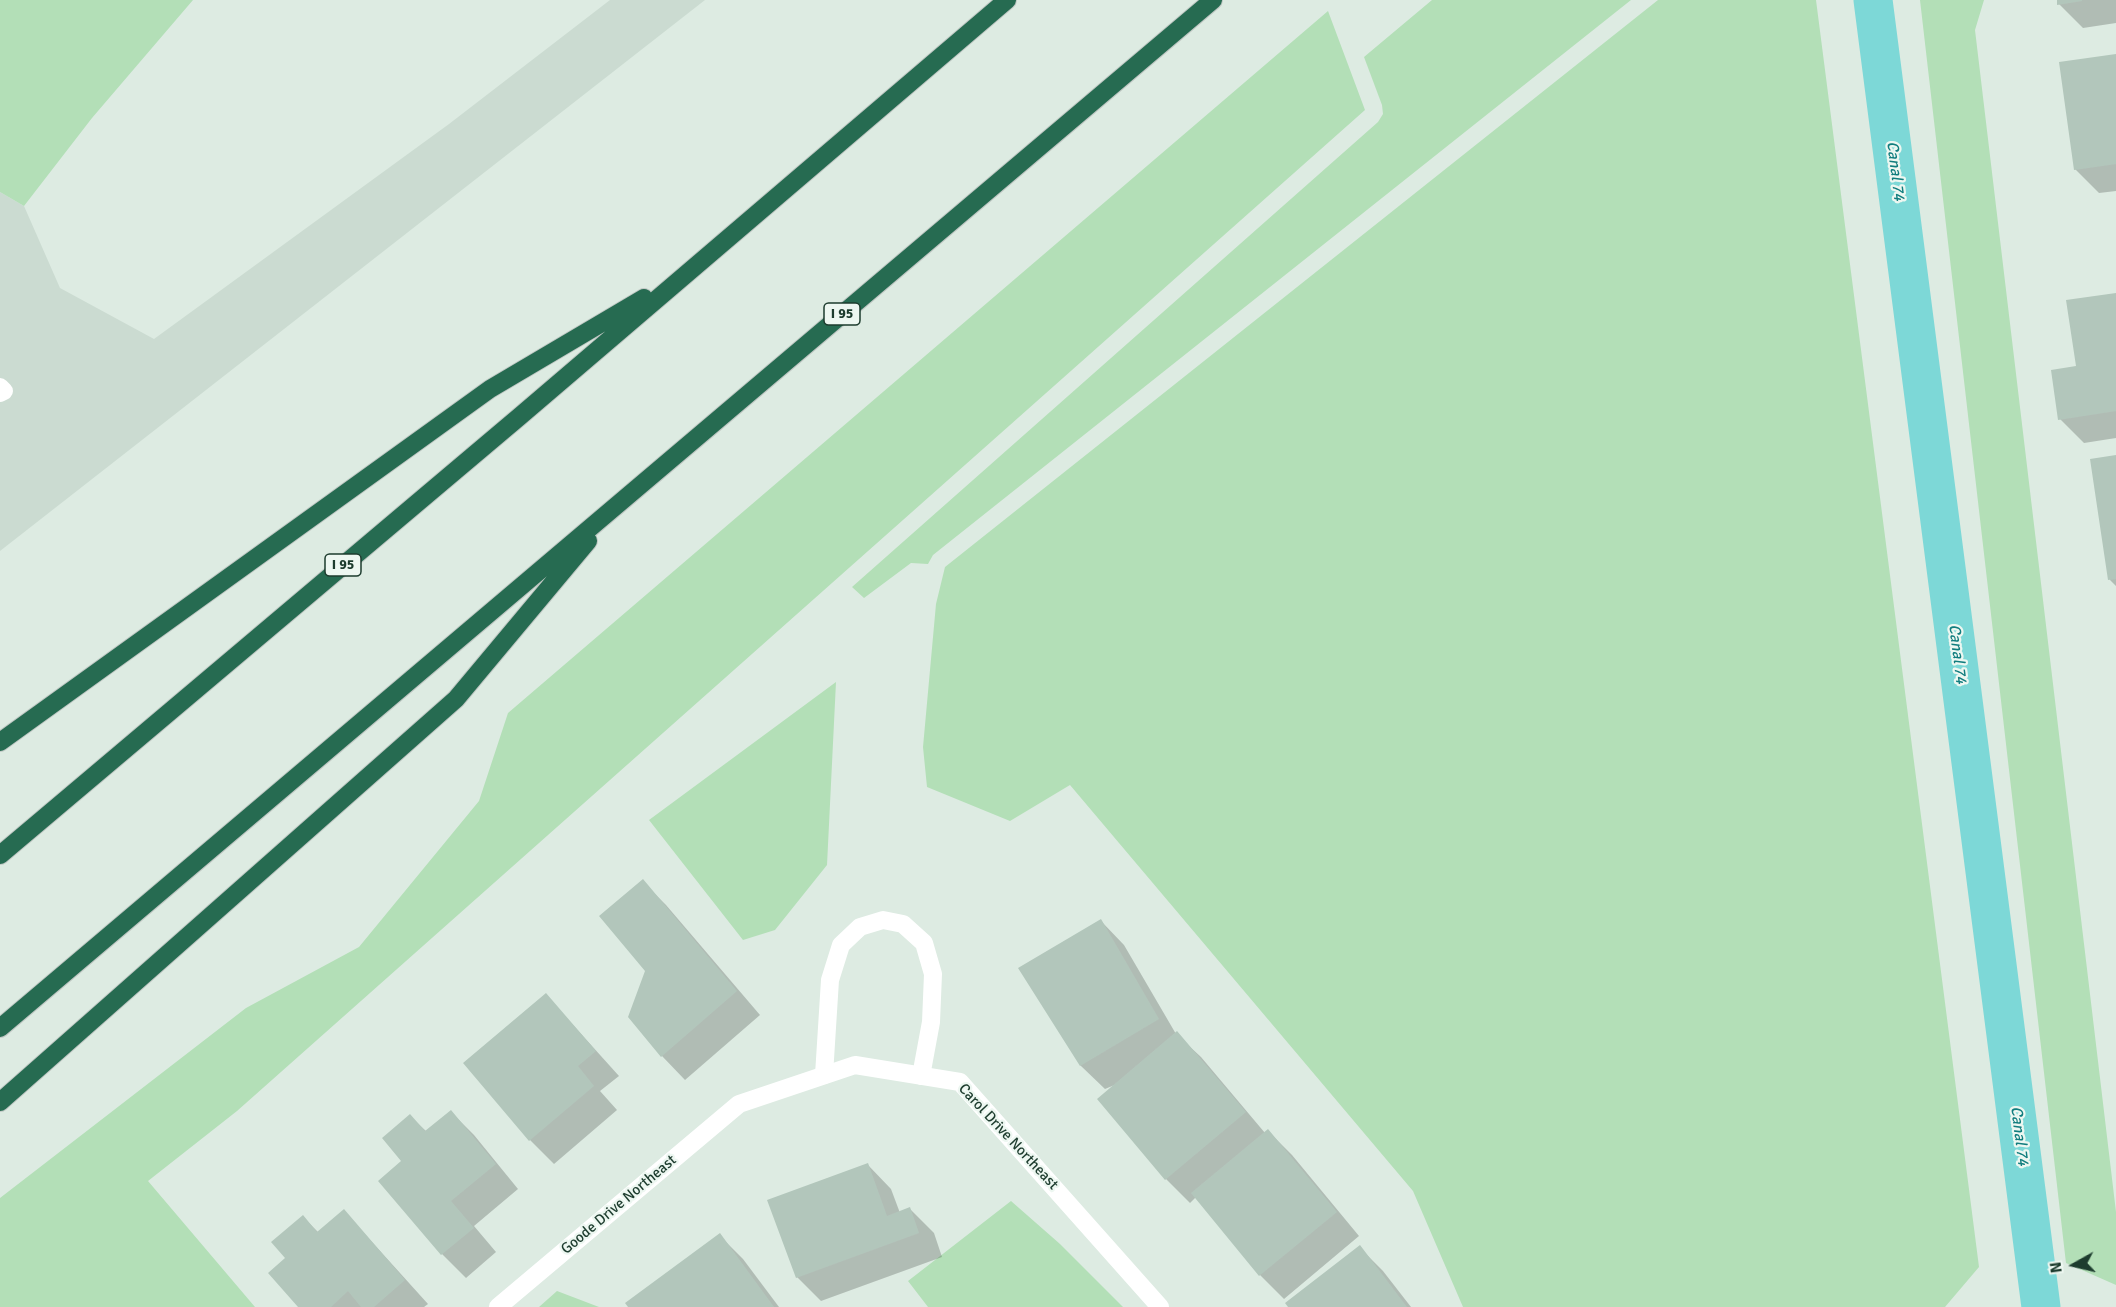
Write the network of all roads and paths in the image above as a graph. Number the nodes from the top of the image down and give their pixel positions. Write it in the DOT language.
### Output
graph roads {
  1 [pos="1007,0"];
  2 [pos="1213,0"];
  3 [pos="684,274"];
  4 [pos="0,387"];
  5 [pos="0,393"];
  6 [pos="620,504"];
  7 [pos="0,742"];
  8 [pos="0,855"];
  9 [pos="0,1028"];
  10 [pos="824,1075"];
  11 [pos="921,1076"];
  12 [pos="0,1102"];
  13 [pos="740,1104"];
  14 [pos="498,1307"];
  15 [pos="1160,1307"];
  1 -- 3 [label="highway, I 95"];
  2 -- 6 [label="highway, I 95"];
  3 -- 7 [label="highway"];
  3 -- 8 [label="highway, I 95"];
  4 -- 5 [label="street"];
  6 -- 9 [label="highway, I 95"];
  6 -- 12 [label="highway"];
  10 -- 11 [label="street, Carol Drive Northeast"];
  10 -- 11 [label="street"];
  10 -- 13 [label="street, Carol Drive Northeast"];
  11 -- 15 [label="street, Carol Drive Northeast"];
  13 -- 14 [label="street, Goode Drive Northeast"];
}
